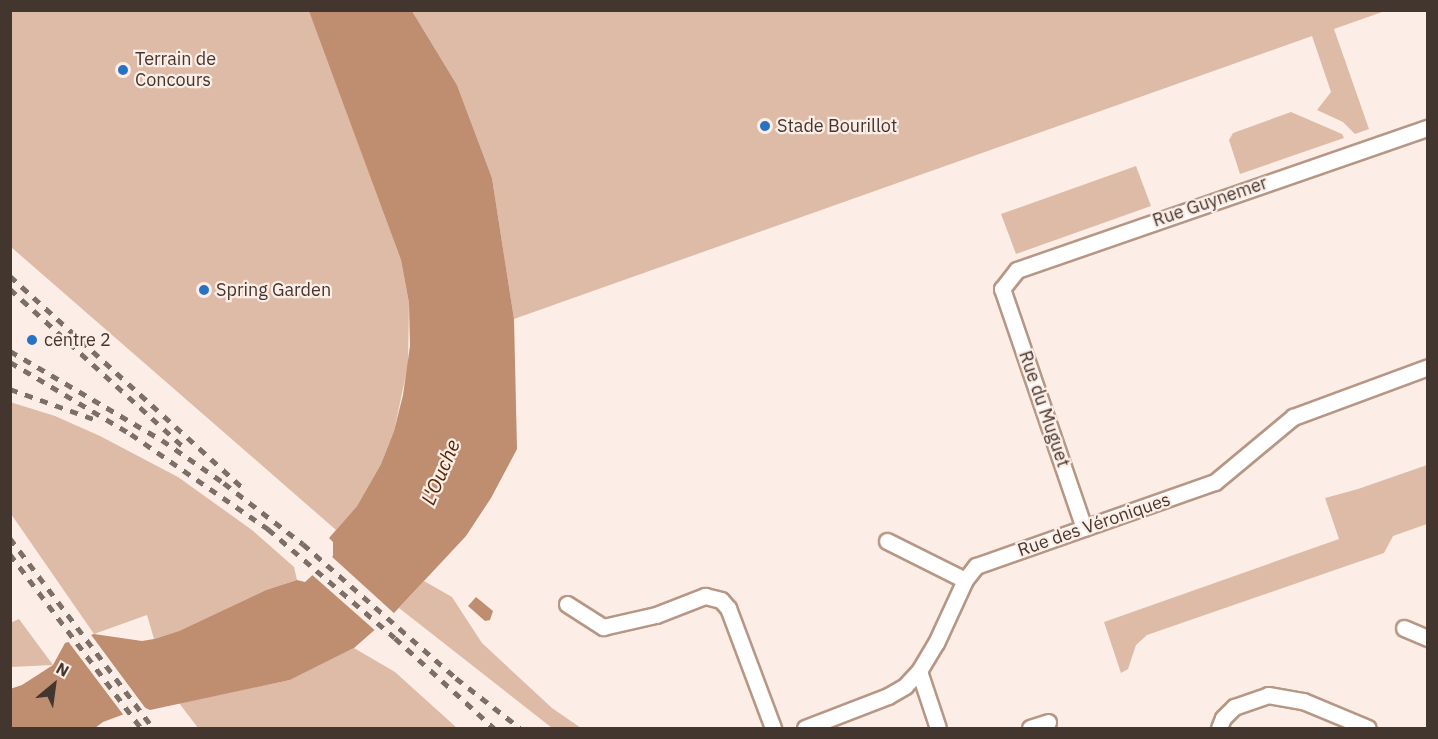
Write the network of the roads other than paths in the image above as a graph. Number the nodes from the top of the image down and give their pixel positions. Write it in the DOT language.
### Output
graph roads {
  1 [pos="1428,128"];
  2 [pos="1002,289"];
  3 [pos="1428,367"];
  4 [pos="1084,528"];
  5 [pos="887,541"];
  6 [pos="965,580"];
  7 [pos="567,604"];
  8 [pos="1404,628"];
  9 [pos="1428,638"];
  10 [pos="919,671"];
  11 [pos="1048,722"];
  12 [pos="773,729"];
  13 [pos="805,729"];
  14 [pos="938,729"];
  15 [pos="1030,729"];
  16 [pos="1219,729"];
  17 [pos="1368,729"];
  1 -- 2 [label="street, Rue Guynemer"];
  2 -- 4 [label="street, Rue du Muguet"];
  3 -- 4 [label="street, Rue des Véroniques"];
  4 -- 6 [label="street, Rue des Véroniques"];
  5 -- 6 [label="street"];
  6 -- 10 [label="street, Rue des Véroniques"];
  7 -- 12 [label="street"];
  8 -- 9 [label="street"];
  10 -- 13 [label="street, Rue des Véroniques"];
  10 -- 14 [label="street"];
  11 -- 15 [label="street"];
  16 -- 17 [label="street"];
}
